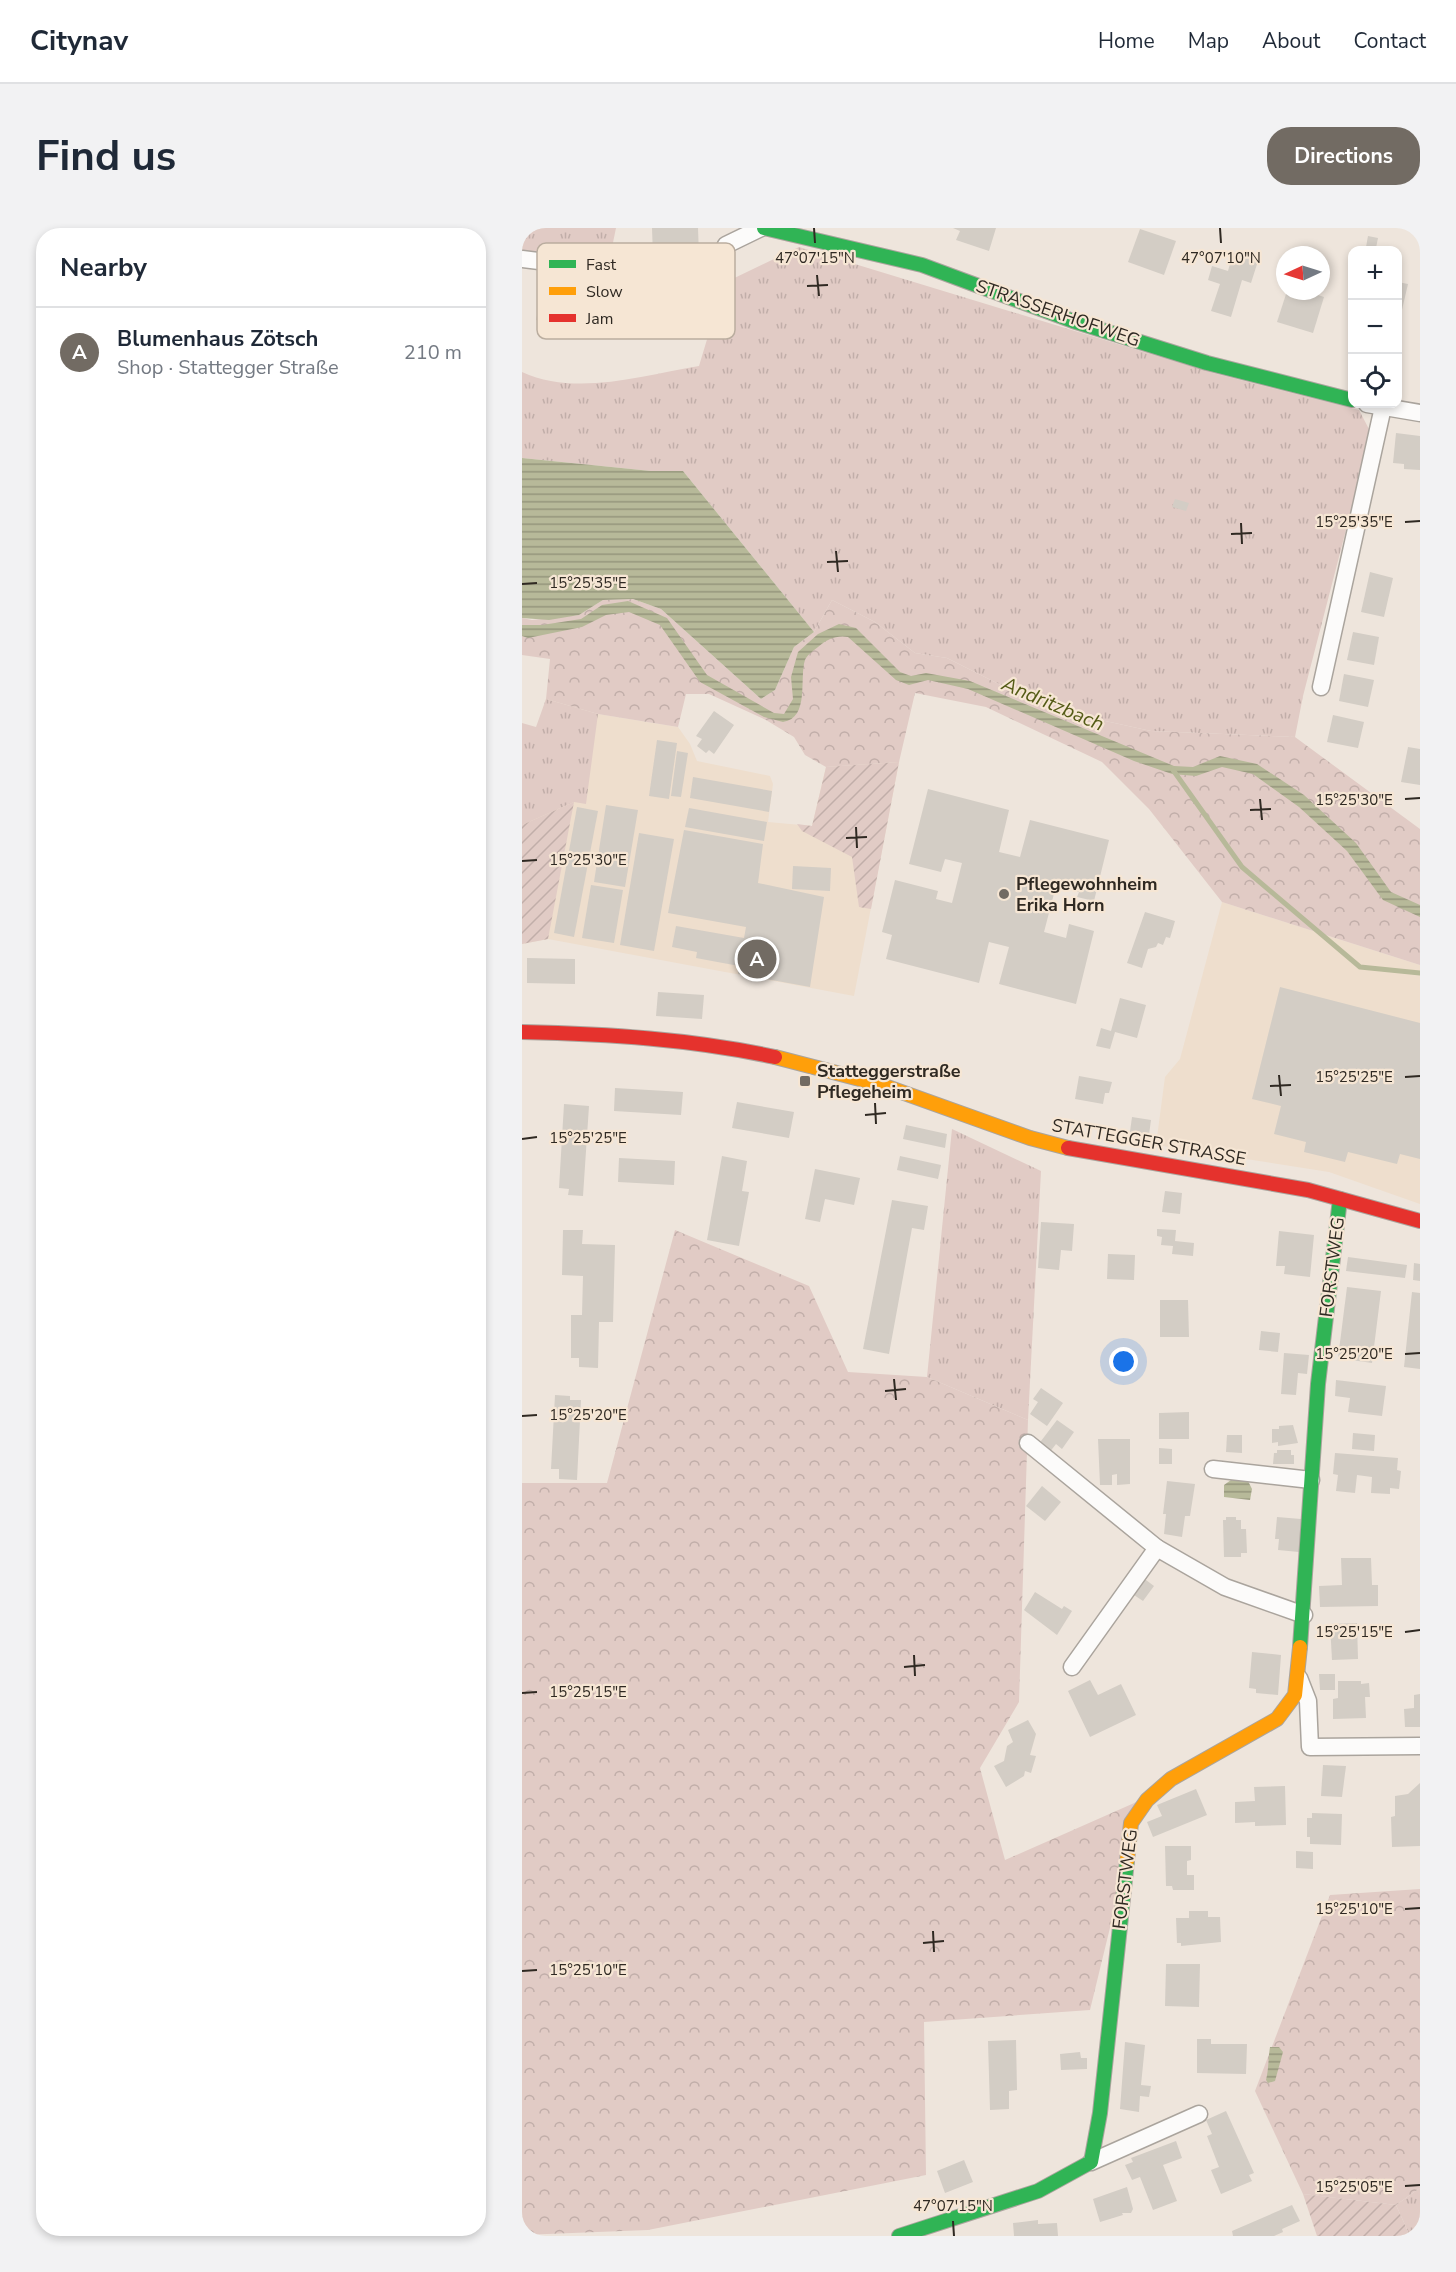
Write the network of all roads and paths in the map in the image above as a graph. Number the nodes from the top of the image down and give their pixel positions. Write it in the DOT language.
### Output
graph roads {
  1 [pos="763,228"];
  2 [pos="728,243"];
  3 [pos="522,259"];
  4 [pos="537,261"];
  5 [pos="1348,399"];
  6 [pos="1374,408"];
  7 [pos="1392,408"];
  8 [pos="1420,413"];
  9 [pos="1322,687"];
  10 [pos="522,1032"];
  11 [pos="1340,1199"];
  12 [pos="1420,1221"];
  13 [pos="1028,1443"];
  14 [pos="1213,1468"];
  15 [pos="1311,1480"];
  16 [pos="1157,1548"];
  17 [pos="1304,1616"];
  18 [pos="1072,1667"];
  19 [pos="1299,1678"];
  20 [pos="1420,1746"];
  21 [pos="1199,2114"];
  22 [pos="1090,2162"];
  23 [pos="899,2236"];
  1 -- 2 [label="street, STRASSERHOFWEG"];
  1 -- 5 [label="street, STRASSERHOFWEG"];
  3 -- 4 [label="street, STRASSERHOFWEG"];
  6 -- 9 [label="street"];
  7 -- 8 [label="street"];
  10 -- 11 [label="street, STATTEGGER STRASSE"];
  11 -- 12 [label="street, STATTEGGER STRASSE"];
  11 -- 15 [label="street, FORSTWEG"];
  13 -- 16 [label="street"];
  14 -- 15 [label="street"];
  15 -- 17 [label="street, FORSTWEG"];
  16 -- 17 [label="street"];
  16 -- 18 [label="street"];
  17 -- 19 [label="street, FORSTWEG"];
  19 -- 20 [label="street, FORSTWEG"];
  19 -- 22 [label="street, FORSTWEG"];
  21 -- 22 [label="street"];
  22 -- 23 [label="street"];
}
